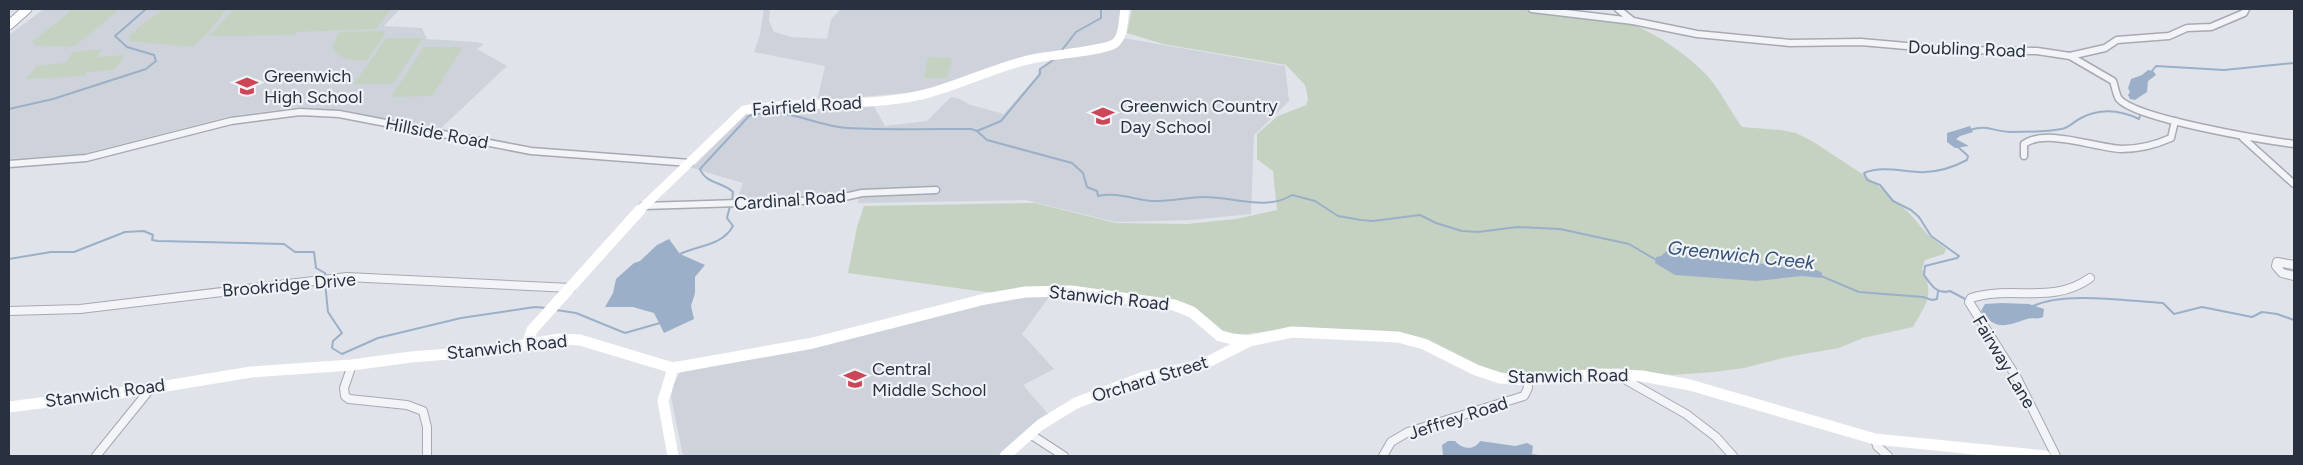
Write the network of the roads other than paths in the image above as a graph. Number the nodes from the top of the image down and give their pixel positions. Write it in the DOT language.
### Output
graph roads {
  1 [pos="27,9"];
  2 [pos="1125,9"];
  3 [pos="1532,9"];
  4 [pos="1618,9"];
  5 [pos="2246,9"];
  6 [pos="1633,21"];
  7 [pos="9,26"];
  8 [pos="2070,56"];
  9 [pos="2175,121"];
  10 [pos="2242,137"];
  11 [pos="2294,144"];
  12 [pos="2024,156"];
  13 [pos="690,163"];
  14 [pos="9,164"];
  15 [pos="2294,184"];
  16 [pos="936,190"];
  17 [pos="644,206"];
  18 [pos="2292,262"];
  19 [pos="2294,276"];
  20 [pos="2090,278"];
  21 [pos="571,288"];
  22 [pos="9,311"];
  23 [pos="1220,336"];
  24 [pos="1249,341"];
  25 [pos="527,344"];
  26 [pos="1222,354"];
  27 [pos="352,365"];
  28 [pos="674,368"];
  29 [pos="1617,374"];
  30 [pos="1527,380"];
  31 [pos="151,388"];
  32 [pos="9,407"];
  33 [pos="1030,434"];
  34 [pos="1874,439"];
  35 [pos="96,456"];
  36 [pos="427,456"];
  37 [pos="673,456"];
  38 [pos="1005,456"];
  39 [pos="1064,456"];
  40 [pos="1383,456"];
  41 [pos="1733,456"];
  42 [pos="1888,456"];
  43 [pos="2045,456"];
  44 [pos="2056,456"];
  1 -- 7 [label="street"];
  2 -- 13 [label="street, Fairfield Road"];
  3 -- 6 [label="street"];
  4 -- 6 [label="street, Doubling Road"];
  5 -- 8 [label="street"];
  6 -- 8 [label="street, Doubling Road"];
  8 -- 9 [label="street, Doubling Road"];
  9 -- 10 [label="street, Doubling Road"];
  9 -- 12 [label="street"];
  10 -- 11 [label="street, Doubling Road"];
  10 -- 15 [label="street"];
  13 -- 14 [label="street, Hillside Road"];
  13 -- 17 [label="street, Fairfield Road"];
  16 -- 17 [label="street, Cardinal Road"];
  17 -- 21 [label="street, Fairfield Road"];
  18 -- 19 [label="street"];
  20 -- 44 [label="street, Fairway Lane"];
  21 -- 22 [label="street, Brookridge Drive"];
  21 -- 25 [label="street, Fairfield Road"];
  23 -- 24 [label="street, Stanwich Road"];
  23 -- 26 [label="street"];
  23 -- 28 [label="street, Stanwich Road"];
  24 -- 26 [label="street, Orchard Street"];
  24 -- 30 [label="street, Stanwich Road"];
  25 -- 27 [label="street, Stanwich Road"];
  25 -- 28 [label="street, Stanwich Road"];
  26 -- 33 [label="street, Orchard Street"];
  27 -- 31 [label="street, Stanwich Road"];
  27 -- 36 [label="street"];
  28 -- 37 [label="street"];
  29 -- 30 [label="street, Stanwich Road"];
  29 -- 34 [label="street, Stanwich Road"];
  29 -- 41 [label="street"];
  30 -- 40 [label="street, Jeffrey Road"];
  31 -- 32 [label="street, Stanwich Road"];
  31 -- 35 [label="street"];
  33 -- 38 [label="street, Orchard Street"];
  33 -- 39 [label="street"];
  34 -- 42 [label="street"];
  34 -- 43 [label="street, Stanwich Road"];
}
